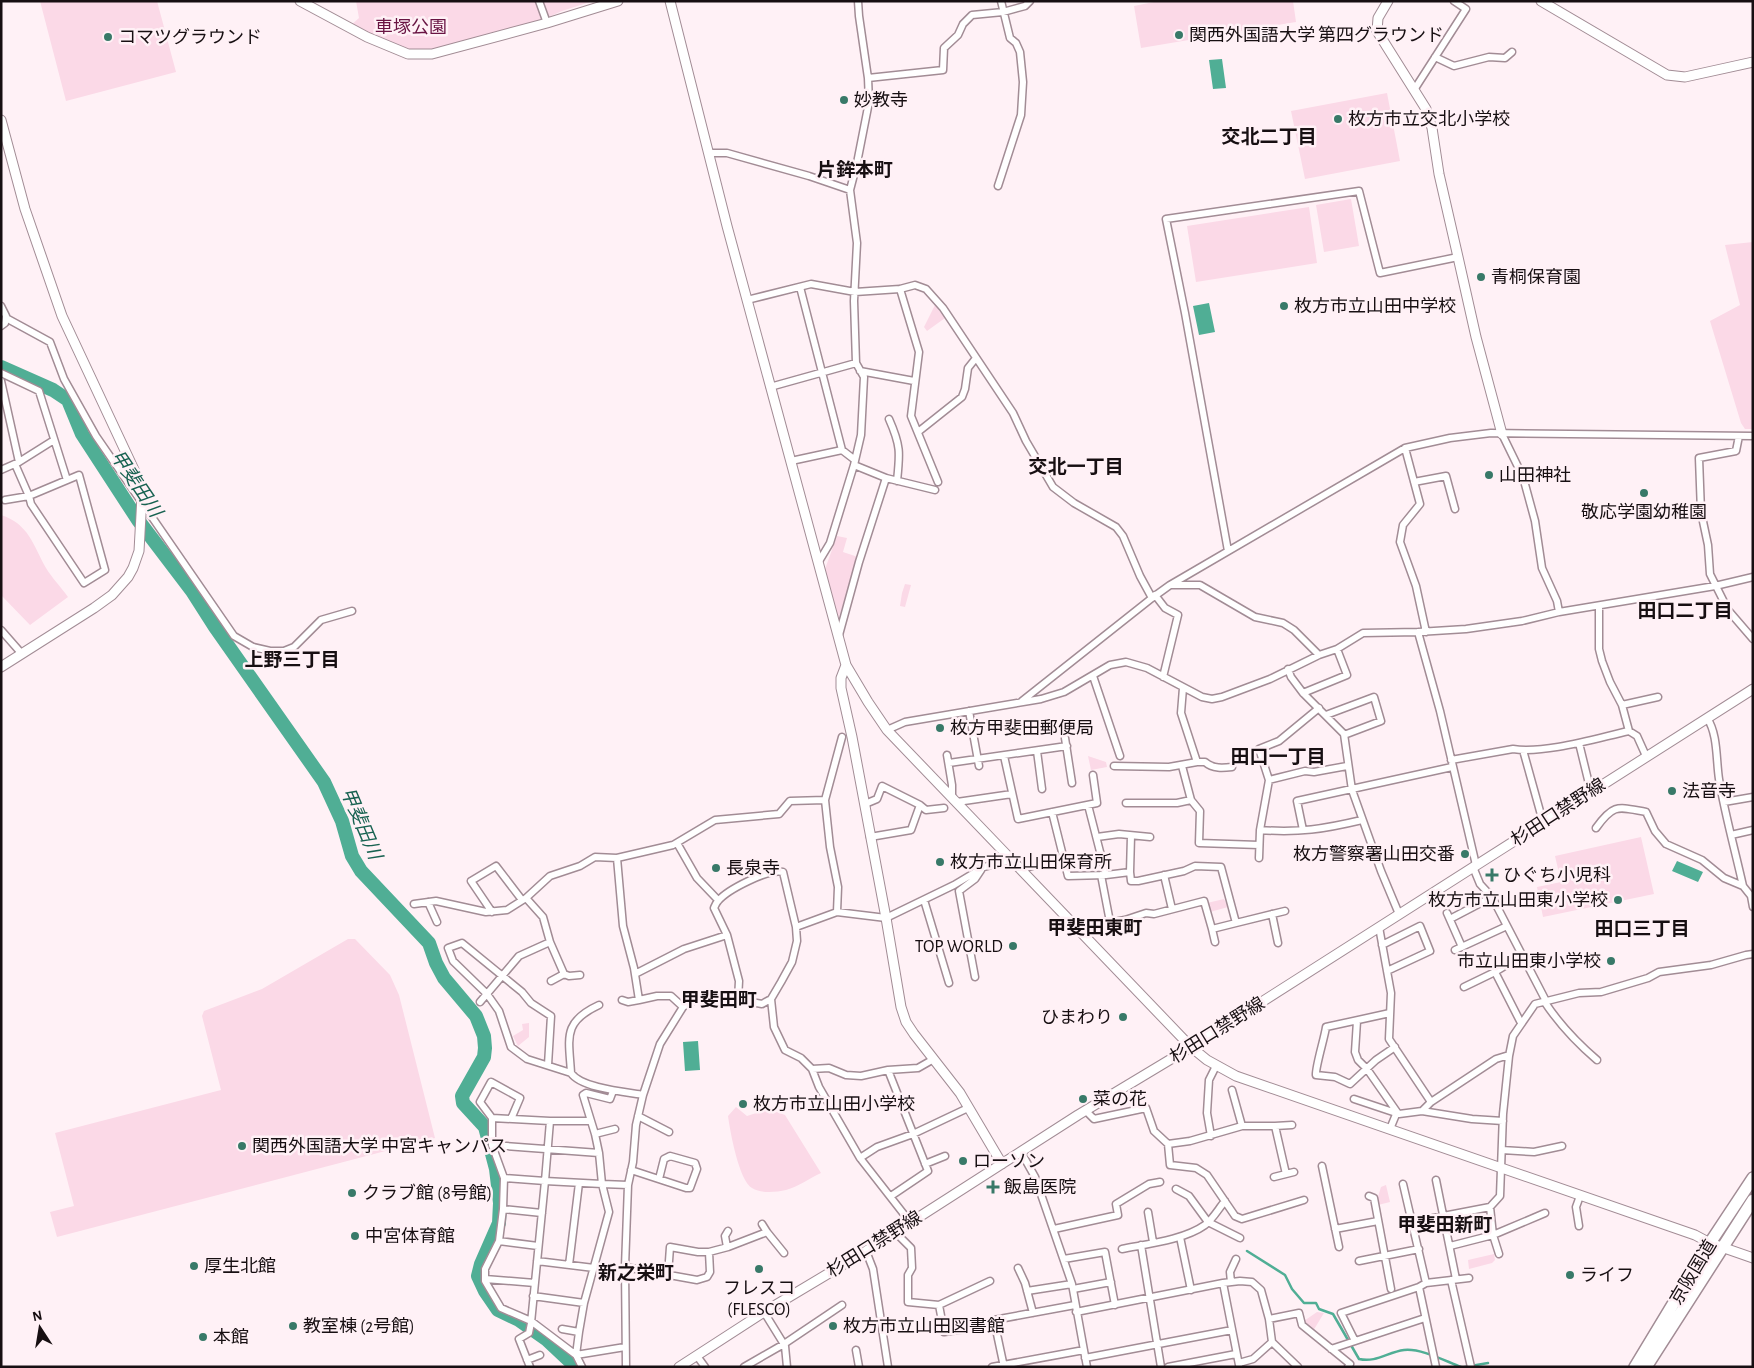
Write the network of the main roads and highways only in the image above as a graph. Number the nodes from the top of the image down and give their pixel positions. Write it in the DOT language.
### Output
graph roads {
  1 [pos="1753,1178"];
  2 [pos="1753,1200"];
  3 [pos="1635,1367"];
  4 [pos="1646,1367"];
  1 -- 3 [label="highway, 京阪国道"];
  2 -- 4 [label="highway, 京阪国道"];
}
